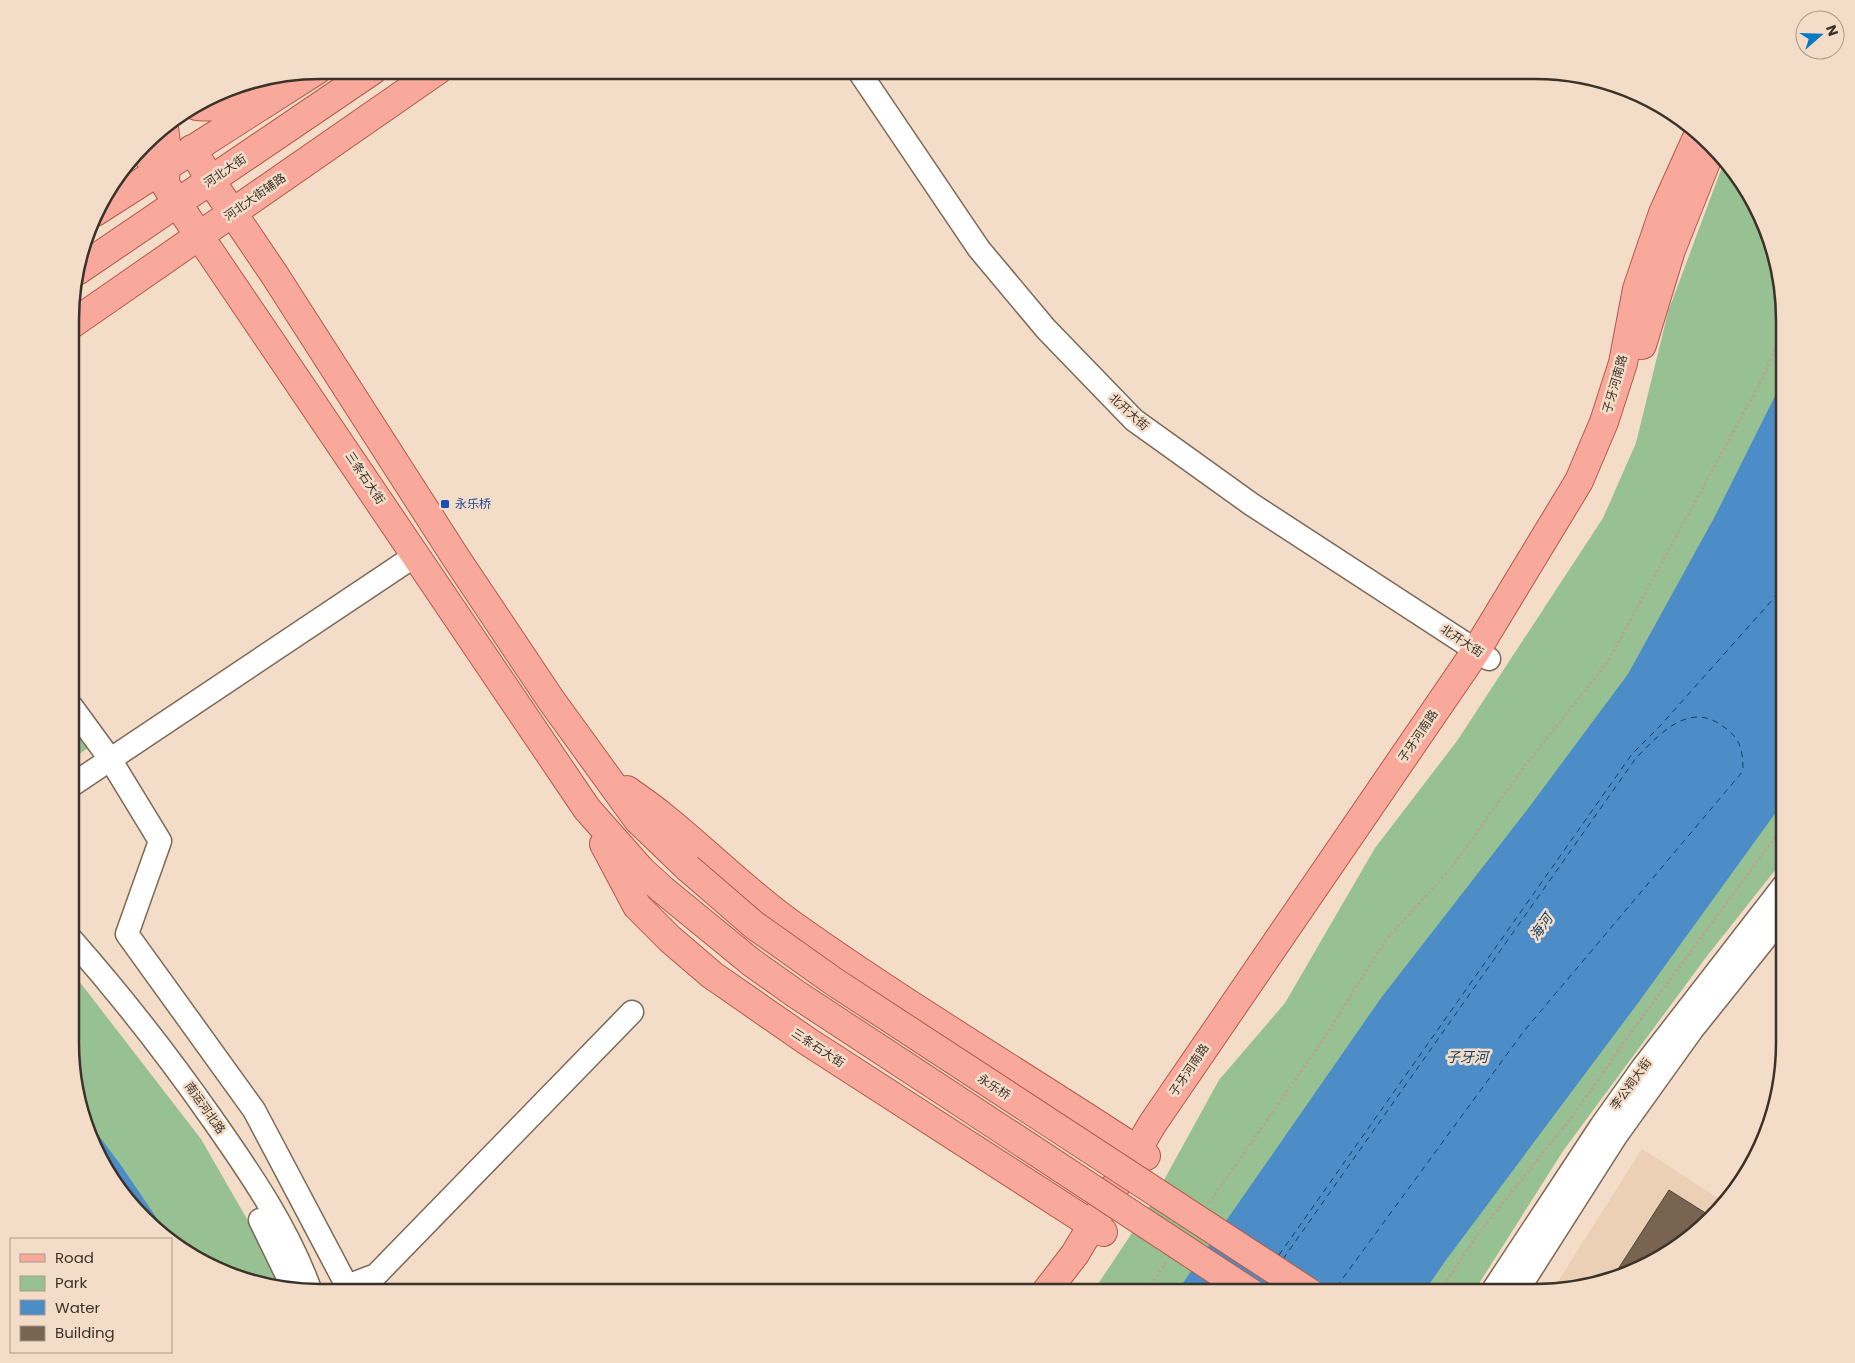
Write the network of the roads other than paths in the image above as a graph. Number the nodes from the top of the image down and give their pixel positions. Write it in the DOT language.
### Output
graph roads {
  1 [pos="303,79"];
  2 [pos="360,79"];
  3 [pos="425,79"];
  4 [pos="864,79"];
  5 [pos="289,88"];
  6 [pos="208,107"];
  7 [pos="177,126"];
  8 [pos="167,134"];
  9 [pos="1696,140"];
  10 [pos="192,150"];
  11 [pos="147,152"];
  12 [pos="1710,154"];
  13 [pos="192,198"];
  14 [pos="105,211"];
  15 [pos="85,267"];
  16 [pos="79,317"];
  17 [pos="416,555"];
  18 [pos="1483,655"];
  19 [pos="79,716"];
  20 [pos="110,759"];
  21 [pos="605,775"];
  22 [pos="79,780"];
  23 [pos="587,809"];
  24 [pos="688,868"];
  25 [pos="1776,895"];
  26 [pos="1776,925"];
  27 [pos="79,948"];
  28 [pos="79,968"];
  29 [pos="632,1012"];
  30 [pos="1142,1153"];
  31 [pos="1098,1229"];
  32 [pos="290,1282"];
  33 [pos="307,1284"];
  34 [pos="345,1284"];
  35 [pos="358,1284"];
  36 [pos="1052,1284"];
  37 [pos="1070,1284"];
  38 [pos="1237,1284"];
  39 [pos="1296,1284"];
  40 [pos="1497,1284"];
  41 [pos="1522,1284"];
  1 -- 5 [label="main road, 河北大街"];
  2 -- 13 [label="main road, 河北大街"];
  3 -- 13 [label="main road, 河北大街辅路"];
  4 -- 18 [label="street, 北开大街"];
  5 -- 6 [label="main road"];
  5 -- 10 [label="main road, 河北大街"];
  7 -- 10 [label="main road, 三条石大街"];
  8 -- 13 [label="main road"];
  9 -- 18 [label="main road, 子牙河南路"];
  10 -- 13 [label="main road, 河北大街"];
  10 -- 13 [label="main road, 三条石大街"];
  11 -- 13 [label="main road, 三条石大街"];
  12 -- 18 [label="main road, 子牙河南路"];
  13 -- 14 [label="main road, 河北大街"];
  13 -- 15 [label="main road"];
  13 -- 16 [label="main road"];
  13 -- 17 [label="main road, 三条石大街"];
  13 -- 21 [label="main road, 三条石大街"];
  17 -- 20 [label="street"];
  17 -- 23 [label="main road, 三条石大街"];
  18 -- 30 [label="main road, 子牙河南路"];
  19 -- 20 [label="street"];
  20 -- 22 [label="street"];
  20 -- 34 [label="street"];
  21 -- 24 [label="main road, 三条石大街"];
  21 -- 30 [label="main road, 三条石大街"];
  23 -- 31 [label="main road, 三条石大街"];
  23 -- 38 [label="main road, 三条石大街, bridge"];
  24 -- 39 [label="main road, 永乐桥, bridge"];
  25 -- 40 [label="street, 李公祠大街"];
  26 -- 41 [label="street, 李公祠大街"];
  27 -- 33 [label="street, 南运河北路"];
  28 -- 32 [label="street, 南运河北路"];
  29 -- 35 [label="street"];
  30 -- 31 [label="main road, 子牙河南路"];
  31 -- 36 [label="main road, 子牙河南路"];
  31 -- 37 [label="main road, 子牙河南路"];
}
